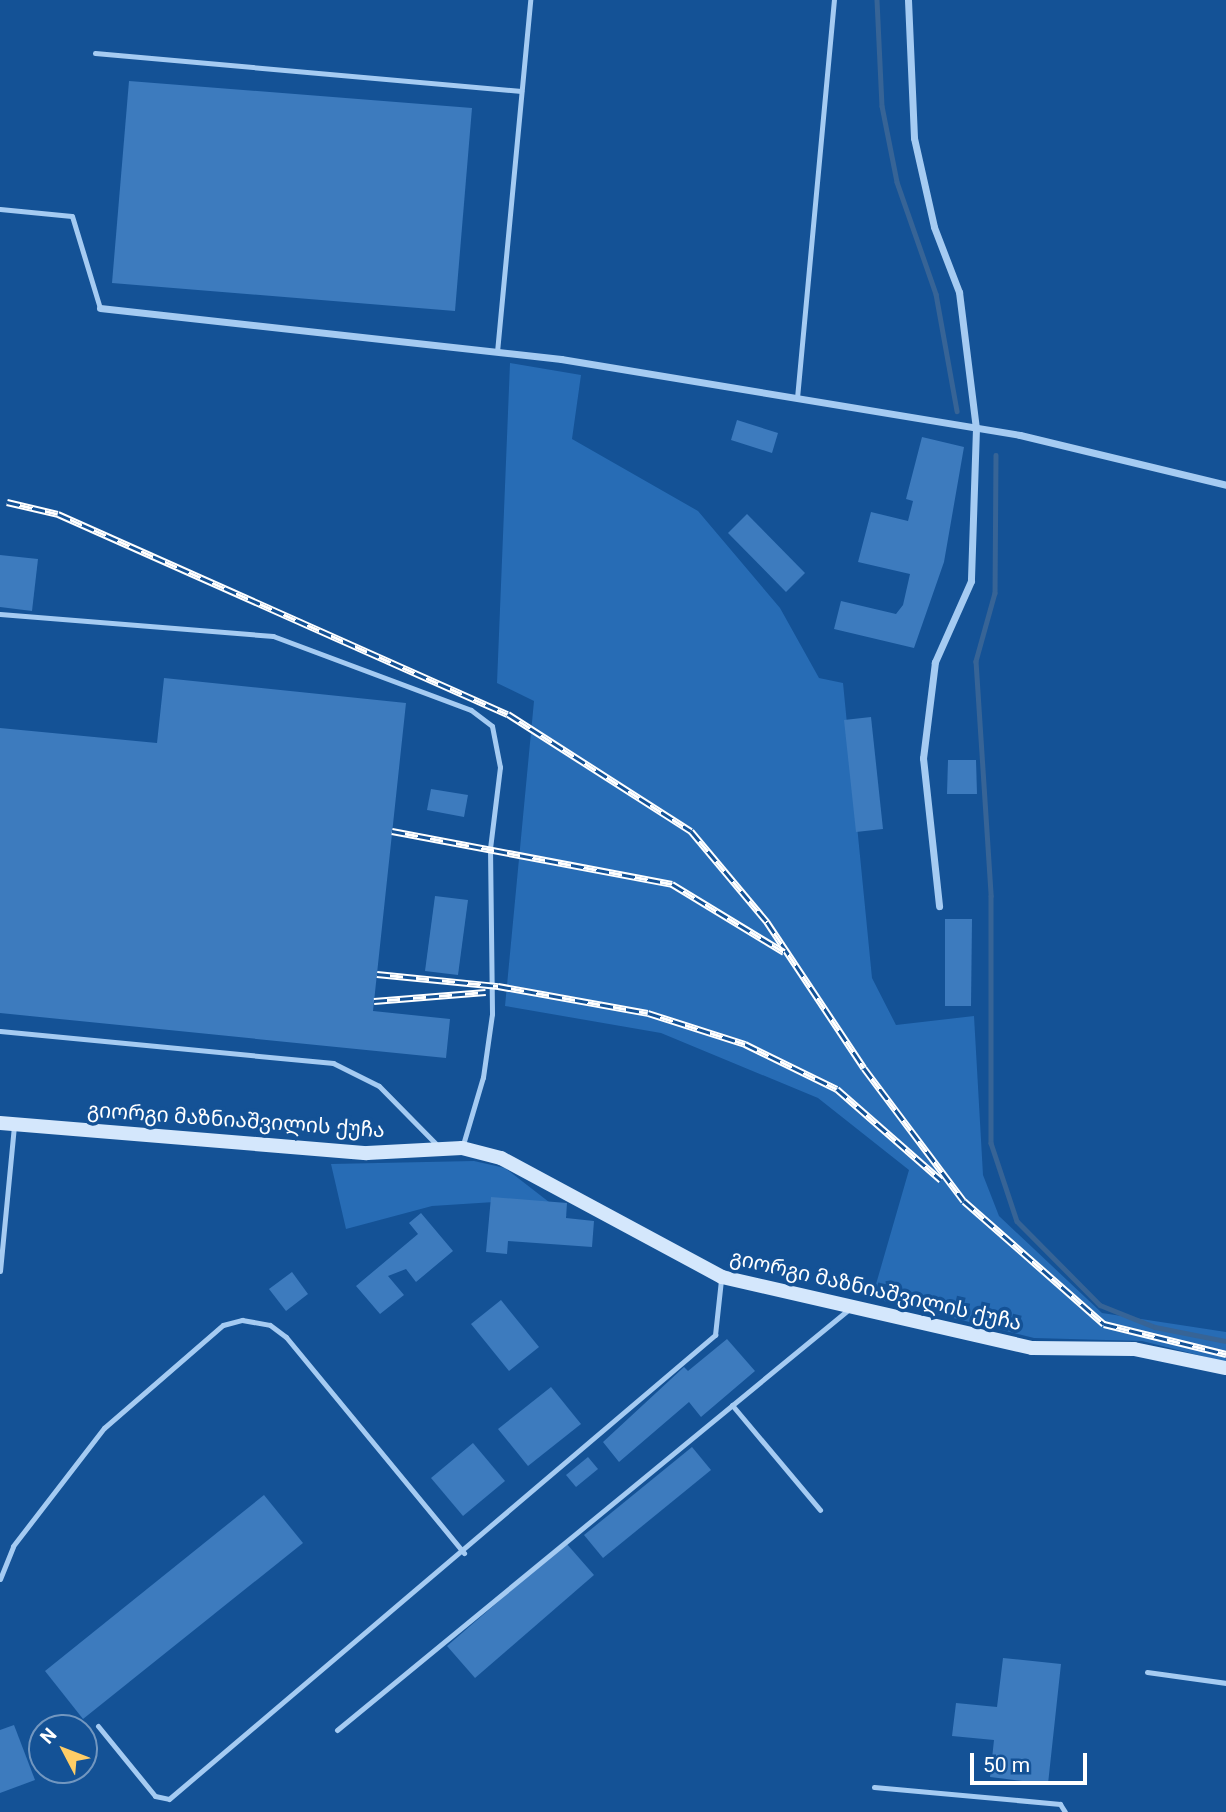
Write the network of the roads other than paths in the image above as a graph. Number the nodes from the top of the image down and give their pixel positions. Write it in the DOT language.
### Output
graph roads {
  1 [pos="530,0"];
  2 [pos="834,0"];
  3 [pos="908,0"];
  4 [pos="95,53"];
  5 [pos="521,91"];
  6 [pos="0,209"];
  7 [pos="100,308"];
  8 [pos="497,352"];
  9 [pos="797,398"];
  10 [pos="976,428"];
  11 [pos="1226,485"];
  12 [pos="0,614"];
  13 [pos="939,906"];
  14 [pos="0,1031"];
  15 [pos="7,1124"];
  16 [pos="462,1148"];
  17 [pos="441,1149"];
  18 [pos="0,1271"];
  19 [pos="722,1277"];
  20 [pos="852,1307"];
  21 [pos="1226,1368"];
  22 [pos="732,1405"];
  23 [pos="820,1510"];
  24 [pos="464,1553"];
  25 [pos="0,1579"];
  26 [pos="1147,1672"];
  27 [pos="1226,1683"];
  28 [pos="98,1726"];
  29 [pos="337,1730"];
  30 [pos="874,1787"];
  31 [pos="1065,1812"];
  1 -- 5 [label="lane"];
  2 -- 9 [label="lane"];
  3 -- 10 [label="street"];
  4 -- 5 [label="lane"];
  5 -- 8 [label="lane"];
  6 -- 7 [label="lane"];
  7 -- 8 [label="street"];
  8 -- 9 [label="street"];
  9 -- 10 [label="street"];
  10 -- 11 [label="street"];
  10 -- 13 [label="street"];
  12 -- 16 [label="lane"];
  14 -- 17 [label="lane"];
  15 -- 17 [label="street, გიორგი მაზნიაშვილის ქუჩა"];
  15 -- 18 [label="lane"];
  16 -- 17 [label="street, გიორგი მაზნიაშვილის ქუჩა"];
  16 -- 19 [label="street, გიორგი მაზნიაშვილის ქუჩა"];
  19 -- 20 [label="street, გიორგი მაზნიაშვილის ქუჩა"];
  19 -- 24 [label="lane"];
  20 -- 21 [label="street, გიორგი მაზნიაშვილის ქუჩა"];
  20 -- 22 [label="lane"];
  22 -- 23 [label="lane"];
  22 -- 29 [label="lane"];
  24 -- 25 [label="lane"];
  24 -- 28 [label="lane"];
  26 -- 27 [label="lane"];
  30 -- 31 [label="lane"];
}
